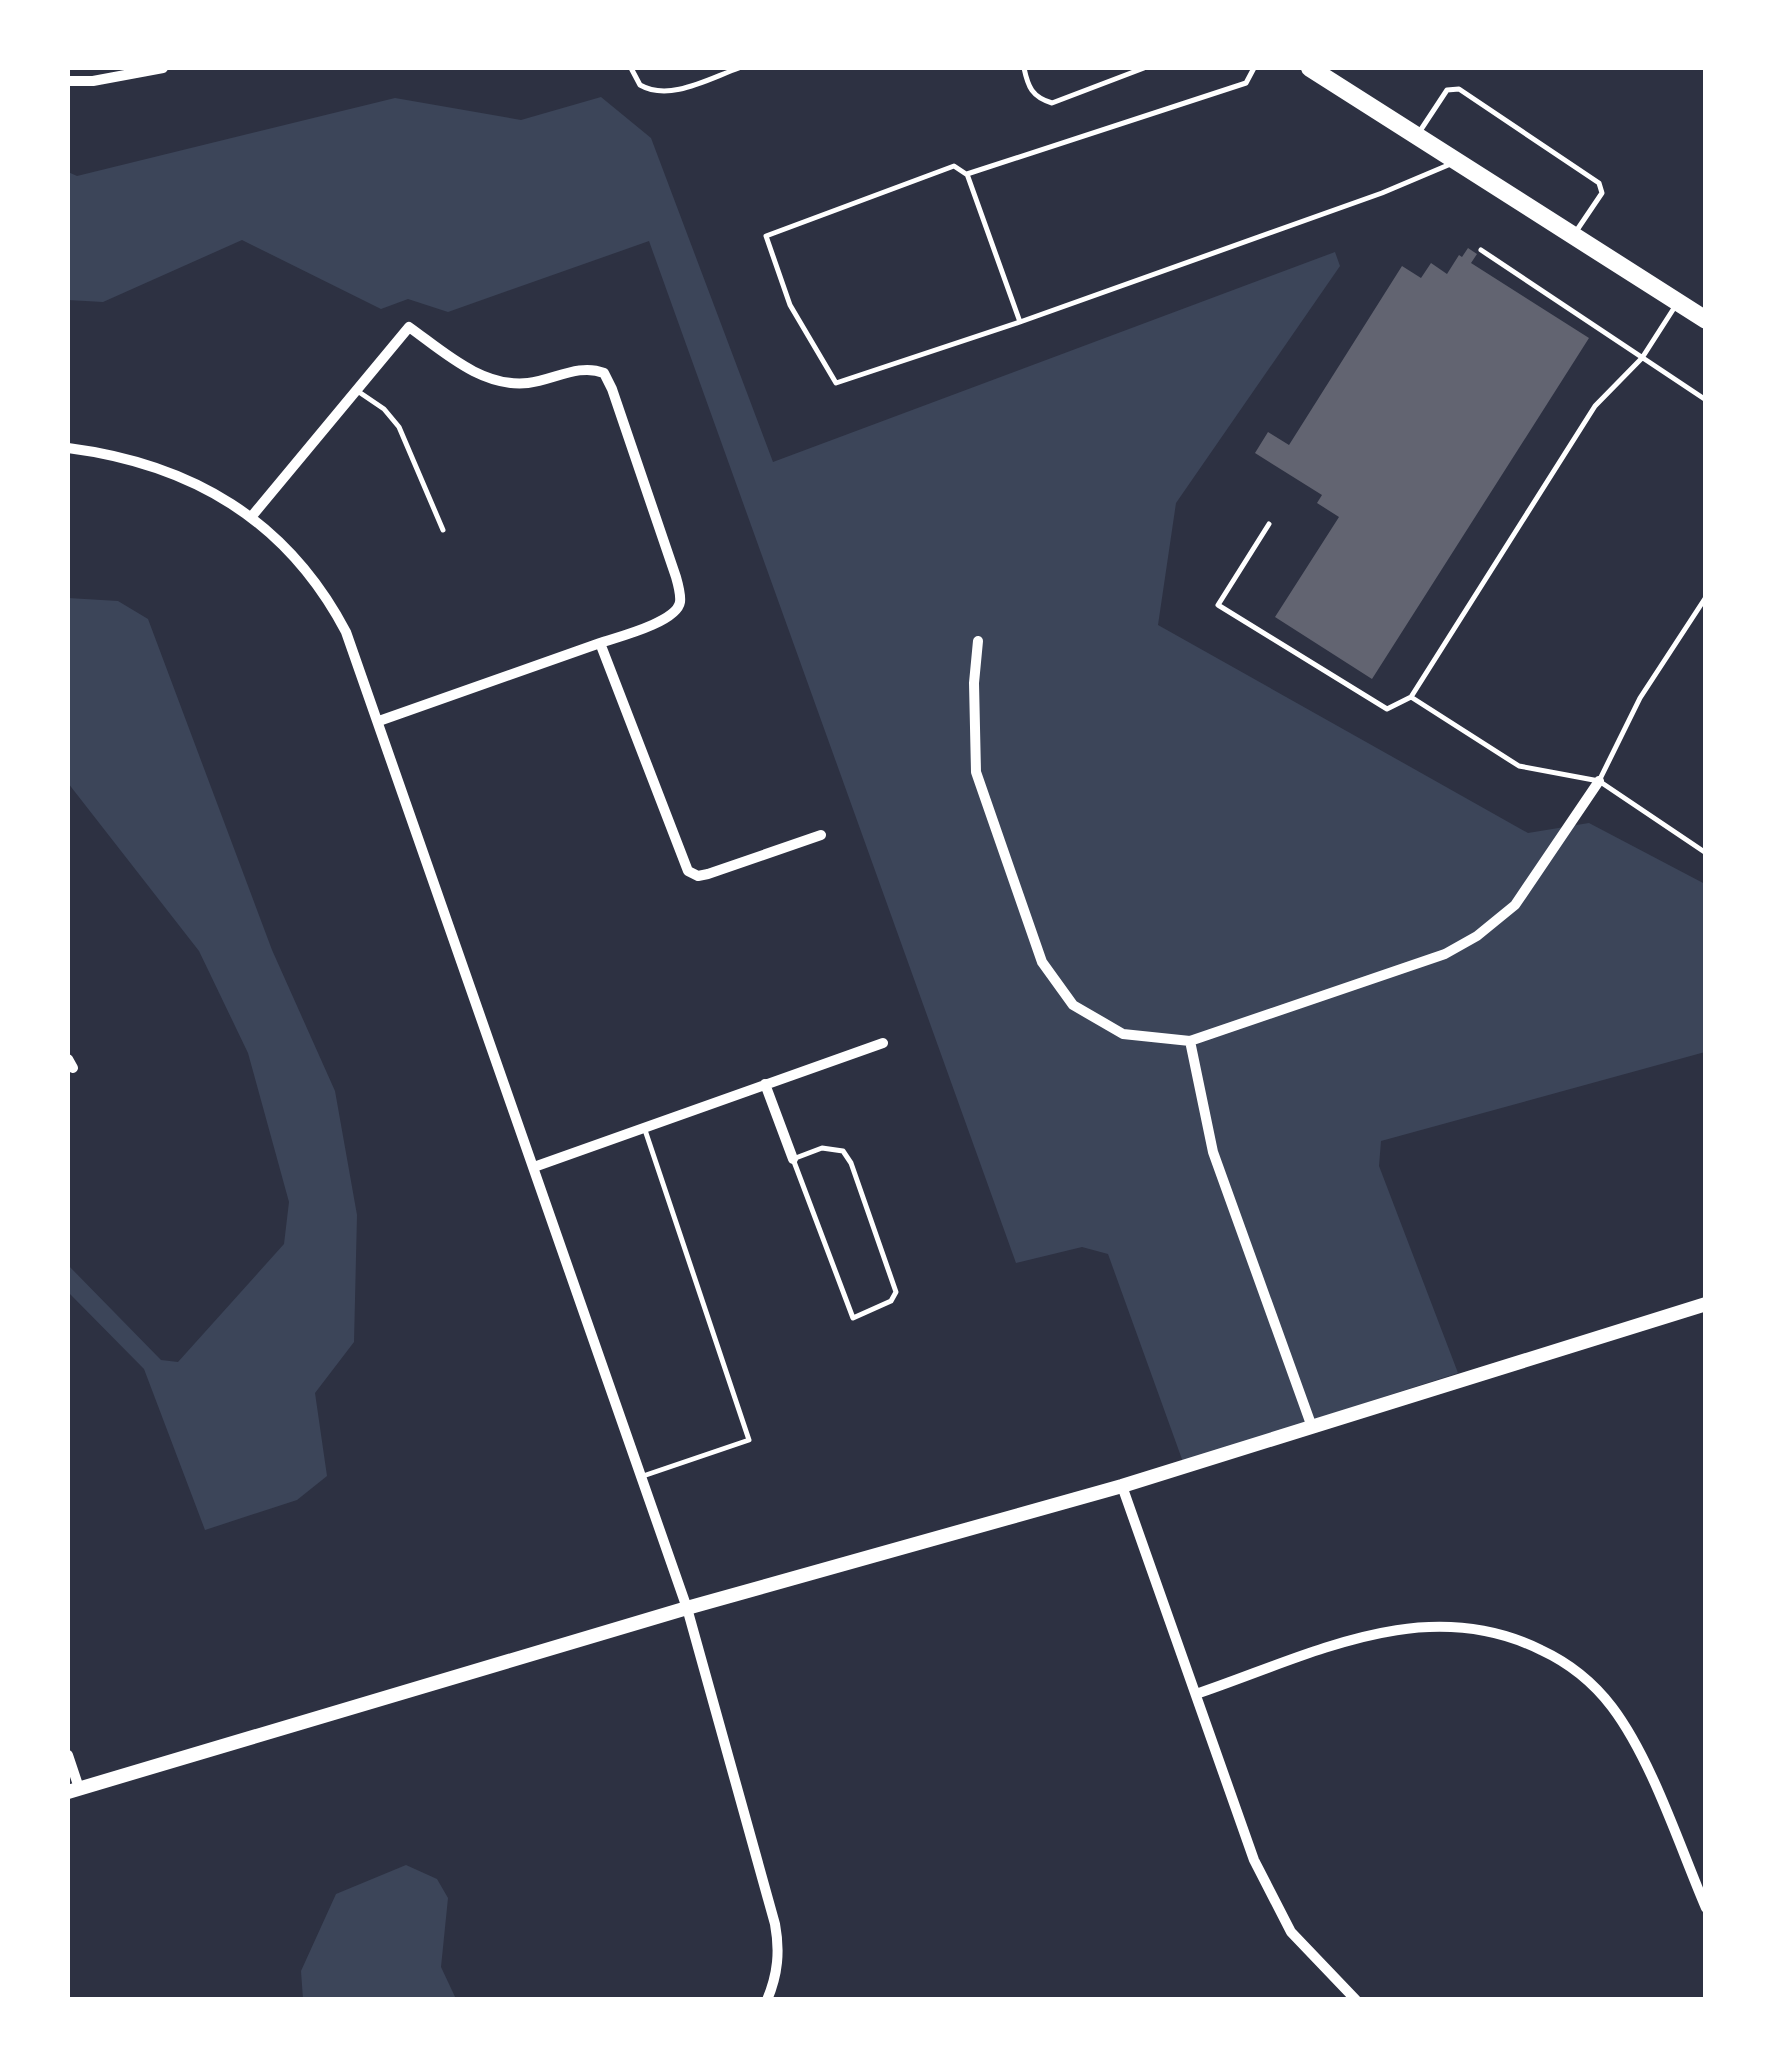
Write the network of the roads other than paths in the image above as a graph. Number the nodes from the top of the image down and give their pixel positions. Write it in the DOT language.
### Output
graph roads {
  1 [pos="162,68"];
  2 [pos="631,68"];
  3 [pos="739,68"];
  4 [pos="1024,68"];
  5 [pos="1144,68"];
  6 [pos="1254,68"];
  7 [pos="1310,68"];
  8 [pos="68,81"];
  9 [pos="1416,136"];
  10 [pos="1456,162"];
  11 [pos="967,174"];
  12 [pos="1572,238"];
  13 [pos="1482,250"];
  14 [pos="1678,302"];
  15 [pos="1706,320"];
  16 [pos="1020,322"];
  17 [pos="1642,358"];
  18 [pos="356,390"];
  19 [pos="1706,400"];
  20 [pos="68,448"];
  21 [pos="252,516"];
  22 [pos="1269,524"];
  23 [pos="443,530"];
  24 [pos="1706,597"];
  25 [pos="978,641"];
  26 [pos="600,643"];
  27 [pos="1411,696"];
  28 [pos="379,721"];
  29 [pos="1599,781"];
  30 [pos="822,835"];
  31 [pos="1706,853"];
  32 [pos="1190,1041"];
  33 [pos="884,1044"];
  34 [pos="764,1084"];
  35 [pos="644,1127"];
  36 [pos="793,1159"];
  37 [pos="534,1167"];
  38 [pos="1706,1304"];
  39 [pos="1312,1427"];
  40 [pos="642,1476"];
  41 [pos="1122,1486"];
  42 [pos="687,1608"];
  43 [pos="1196,1694"];
  44 [pos="68,1755"];
  45 [pos="73,1790"];
  46 [pos="1706,1872"];
  47 [pos="1692,1876"];
  48 [pos="1706,1908"];
  49 [pos="766,2000"];
  50 [pos="1356,2000"];
  1 -- 8 [label="street"];
  2 -- 3 [label="lane"];
  4 -- 5 [label="lane"];
  6 -- 11 [label="lane"];
  7 -- 9 [label="main road"];
  9 -- 10 [label="main road"];
  9 -- 12 [label="lane"];
  10 -- 12 [label="main road"];
  10 -- 16 [label="lane"];
  11 -- 16 [label="lane"];
  11 -- 16 [label="lane"];
  12 -- 14 [label="main road"];
  13 -- 17 [label="lane"];
  14 -- 15 [label="main road"];
  14 -- 17 [label="lane"];
  17 -- 19 [label="lane"];
  17 -- 27 [label="lane"];
  18 -- 21 [label="street"];
  18 -- 23 [label="lane"];
  18 -- 26 [label="street"];
  20 -- 21 [label="street"];
  21 -- 28 [label="street"];
  22 -- 27 [label="lane"];
  24 -- 29 [label="lane"];
  25 -- 32 [label="street"];
  26 -- 28 [label="street"];
  26 -- 30 [label="street"];
  27 -- 29 [label="lane"];
  28 -- 37 [label="street"];
  29 -- 31 [label="lane"];
  29 -- 32 [label="street"];
  32 -- 39 [label="street"];
  33 -- 34 [label="street"];
  34 -- 35 [label="street"];
  34 -- 36 [label="street"];
  35 -- 37 [label="street"];
  35 -- 40 [label="lane"];
  36 -- 36 [label="lane"];
  37 -- 40 [label="street"];
  38 -- 39 [label="street"];
  39 -- 41 [label="street"];
  40 -- 42 [label="street"];
  41 -- 42 [label="street"];
  41 -- 43 [label="street"];
  42 -- 45 [label="street"];
  42 -- 49 [label="street"];
  43 -- 47 [label="street"];
  43 -- 50 [label="street"];
  44 -- 45 [label="street"];
  46 -- 47 [label="street"];
  47 -- 48 [label="street"];
}
